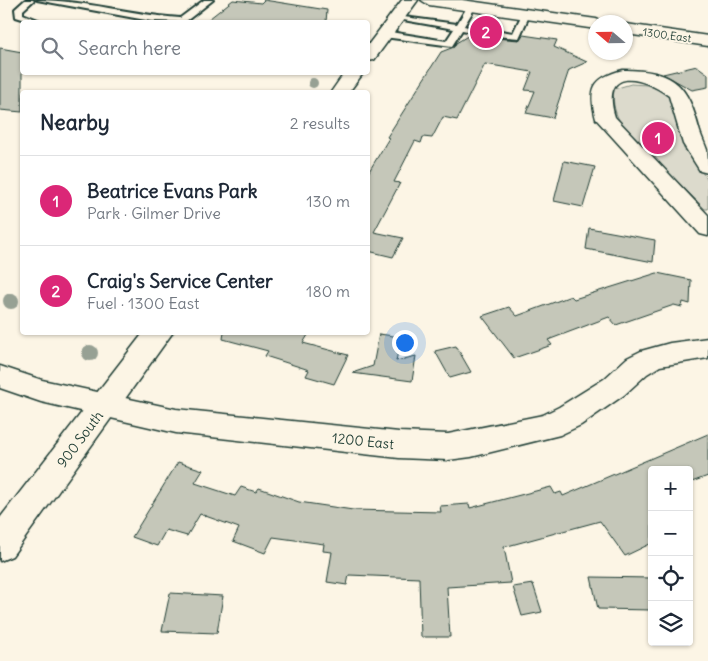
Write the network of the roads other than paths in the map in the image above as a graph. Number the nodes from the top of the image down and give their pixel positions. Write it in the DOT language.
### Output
graph roads {
  1 [pos="30,0"];
  2 [pos="41,0"];
  3 [pos="208,0"];
  4 [pos="410,0"];
  5 [pos="429,0"];
  6 [pos="472,6"];
  7 [pos="526,14"];
  8 [pos="396,18"];
  9 [pos="33,20"];
  10 [pos="151,20"];
  11 [pos="183,20"];
  12 [pos="588,23"];
  13 [pos="459,28"];
  14 [pos="477,30"];
  15 [pos="633,30"];
  16 [pos="495,33"];
  17 [pos="384,34"];
  18 [pos="708,41"];
  19 [pos="370,53"];
  20 [pos="354,75"];
  21 [pos="342,90"];
  22 [pos="708,166"];
  23 [pos="708,229"];
  24 [pos="158,335"];
  25 [pos="708,348"];
  26 [pos="0,377"];
  27 [pos="106,406"];
  28 [pos="0,545"];
  1 -- 9 [label="lane"];
  2 -- 10 [label="lane"];
  3 -- 11 [label="lane"];
  4 -- 8 [label="street"];
  5 -- 6 [label="street"];
  6 -- 7 [label="street"];
  6 -- 13 [label="lane"];
  7 -- 12 [label="street"];
  7 -- 16 [label="lane"];
  8 -- 13 [label="lane"];
  8 -- 17 [label="street"];
  13 -- 14 [label="lane"];
  13 -- 17 [label="lane"];
  15 -- 18 [label="street, 1300 East"];
  17 -- 19 [label="street"];
  20 -- 21 [label="street"];
  22 -- 23 [label="street"];
  24 -- 27 [label="street, 900 South"];
  25 -- 27 [label="street, 1200 East"];
  26 -- 27 [label="street, 1200 East"];
  27 -- 28 [label="street, 900 South"];
}
